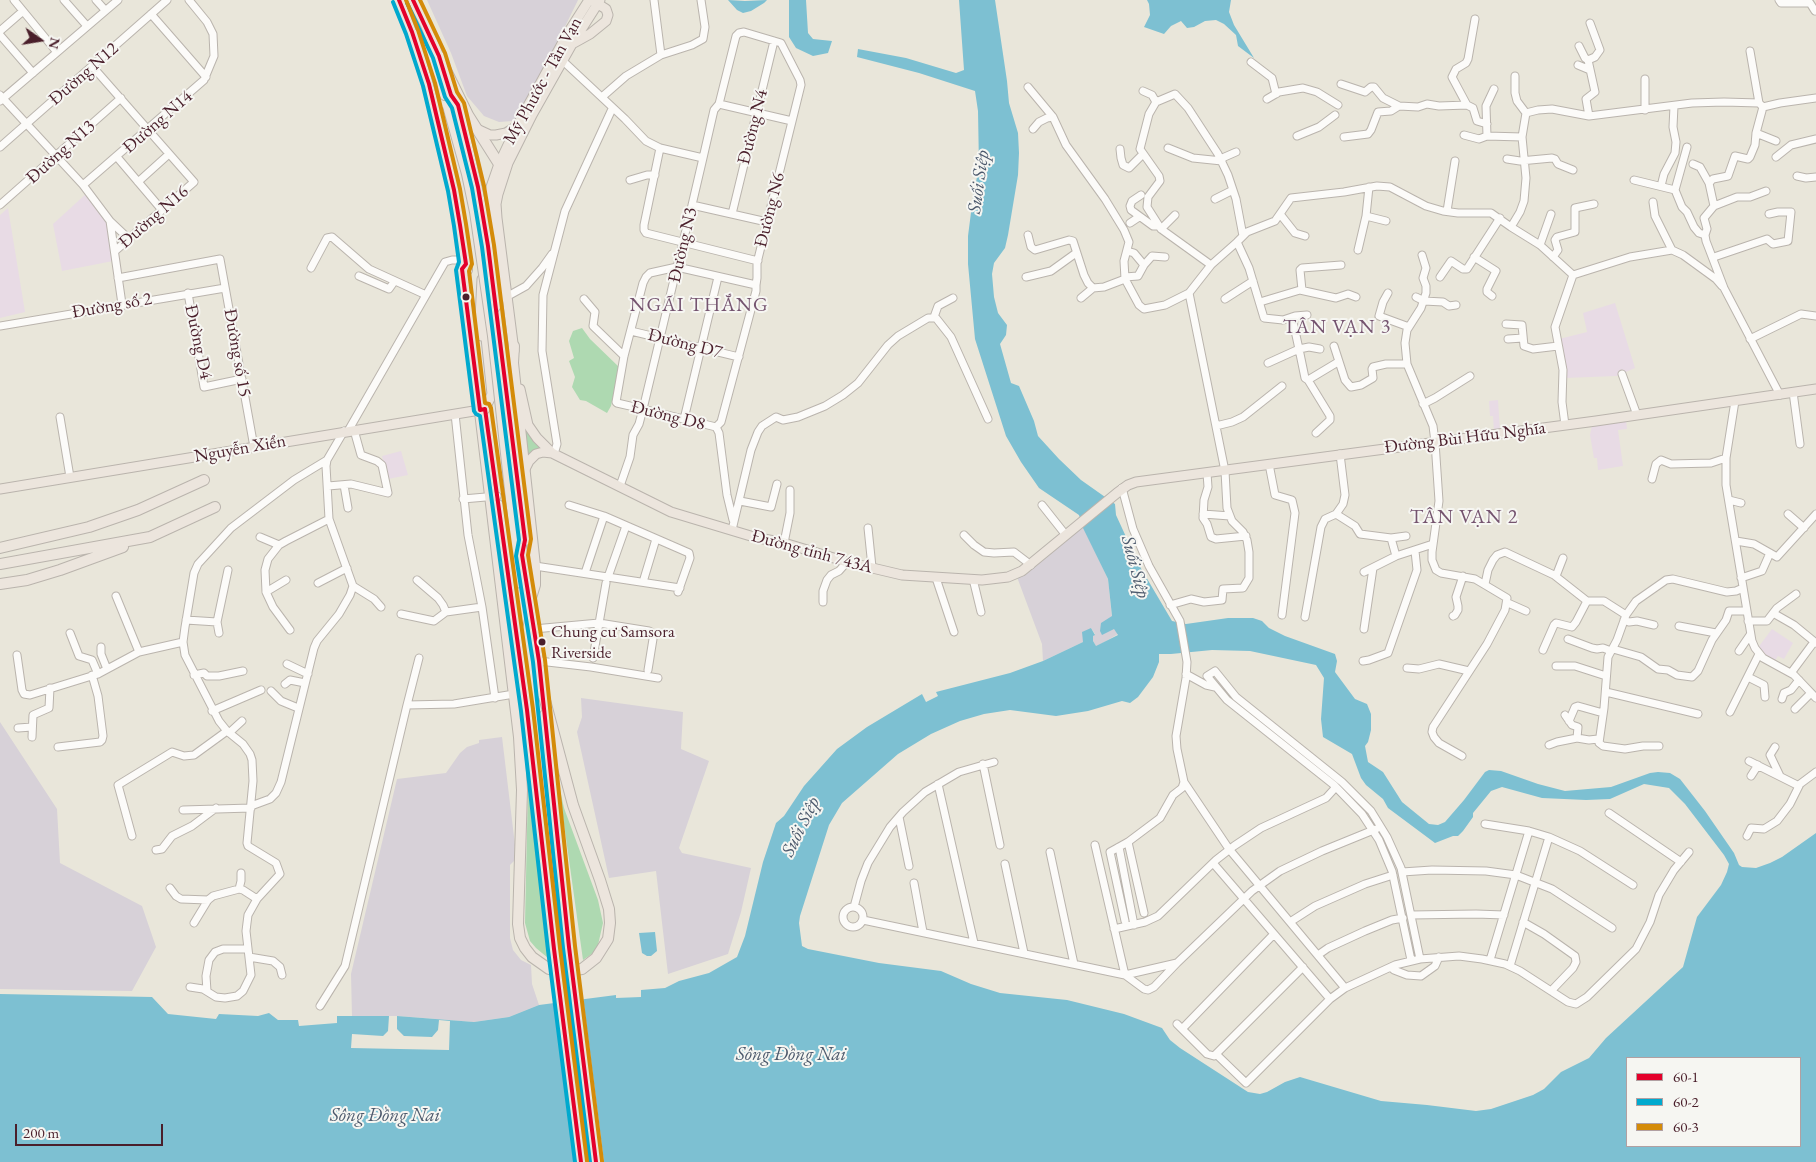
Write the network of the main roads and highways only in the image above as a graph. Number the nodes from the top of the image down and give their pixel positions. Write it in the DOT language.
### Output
graph roads {
  1 [pos="399,0"];
  2 [pos="413,0"];
  3 [pos="598,1"];
  4 [pos="405,14"];
  5 [pos="412,32"];
  6 [pos="575,42"];
  7 [pos="419,54"];
  8 [pos="439,56"];
  9 [pos="452,103"];
  10 [pos="517,126"];
  11 [pos="477,129"];
  12 [pos="502,168"];
  13 [pos="489,222"];
  14 [pos="514,346"];
  15 [pos="488,354"];
  16 [pos="1816,389"];
  17 [pos="482,409"];
  18 [pos="553,453"];
  19 [pos="524,471"];
  20 [pos="202,481"];
  21 [pos="0,489"];
  22 [pos="1120,490"];
  23 [pos="494,496"];
  24 [pos="213,508"];
  25 [pos="139,509"];
  26 [pos="150,537"];
  27 [pos="521,542"];
  28 [pos="0,544"];
  29 [pos="0,548"];
  30 [pos="0,564"];
  31 [pos="0,584"];
  32 [pos="528,604"];
  33 [pos="516,633"];
  34 [pos="522,675"];
  35 [pos="542,689"];
  36 [pos="514,694"];
  37 [pos="527,710"];
  38 [pos="581,1162"];
  39 [pos="596,1162"];
  1 -- 4 [label="highway"];
  2 -- 8 [label="highway"];
  3 -- 6 [label="main road, Mỹ Phước - Tân Vạn"];
  3 -- 6 [label="main road, Mỹ Phước - Tân Vạn"];
  3 -- 10 [label="main road, Mỹ Phước - Tân Vạn"];
  4 -- 5 [label="highway"];
  4 -- 7 [label="highway"];
  5 -- 7 [label="highway"];
  5 -- 9 [label="highway"];
  6 -- 12 [label="main road, Mỹ Phước - Tân Vạn"];
  7 -- 17 [label="highway"];
  8 -- 9 [label="highway"];
  8 -- 11 [label="highway"];
  9 -- 27 [label="highway, bridge"];
  10 -- 11 [label="main road"];
  10 -- 12 [label="main road, Mỹ Phước - Tân Vạn"];
  11 -- 12 [label="highway"];
  12 -- 13 [label="main road"];
  12 -- 14 [label="main road, Đường tỉnh 743A"];
  13 -- 15 [label="main road"];
  13 -- 15 [label="main road"];
  14 -- 18 [label="main road, Đường tỉnh 743A"];
  14 -- 19 [label="highway"];
  15 -- 17 [label="main road"];
  16 -- 22 [label="main road, Đường Bùi Hữu Nghĩa"];
  17 -- 21 [label="main road, Nguyễn Xiển"];
  17 -- 23 [label="highway"];
  18 -- 19 [label="main road"];
  18 -- 22 [label="main road, Đường tỉnh 743A"];
  19 -- 32 [label="highway"];
  20 -- 25 [label="highway"];
  23 -- 33 [label="highway"];
  23 -- 36 [label="highway"];
  24 -- 26 [label="highway"];
  25 -- 28 [label="highway"];
  25 -- 29 [label="highway"];
  26 -- 30 [label="highway"];
  26 -- 31 [label="highway"];
  27 -- 32 [label="highway"];
  27 -- 33 [label="highway"];
  32 -- 35 [label="highway"];
  33 -- 34 [label="highway"];
  34 -- 36 [label="highway"];
  34 -- 37 [label="highway"];
  35 -- 36 [label="highway"];
  35 -- 39 [label="highway, bridge"];
  36 -- 37 [label="highway"];
  37 -- 38 [label="highway, bridge"];
}
